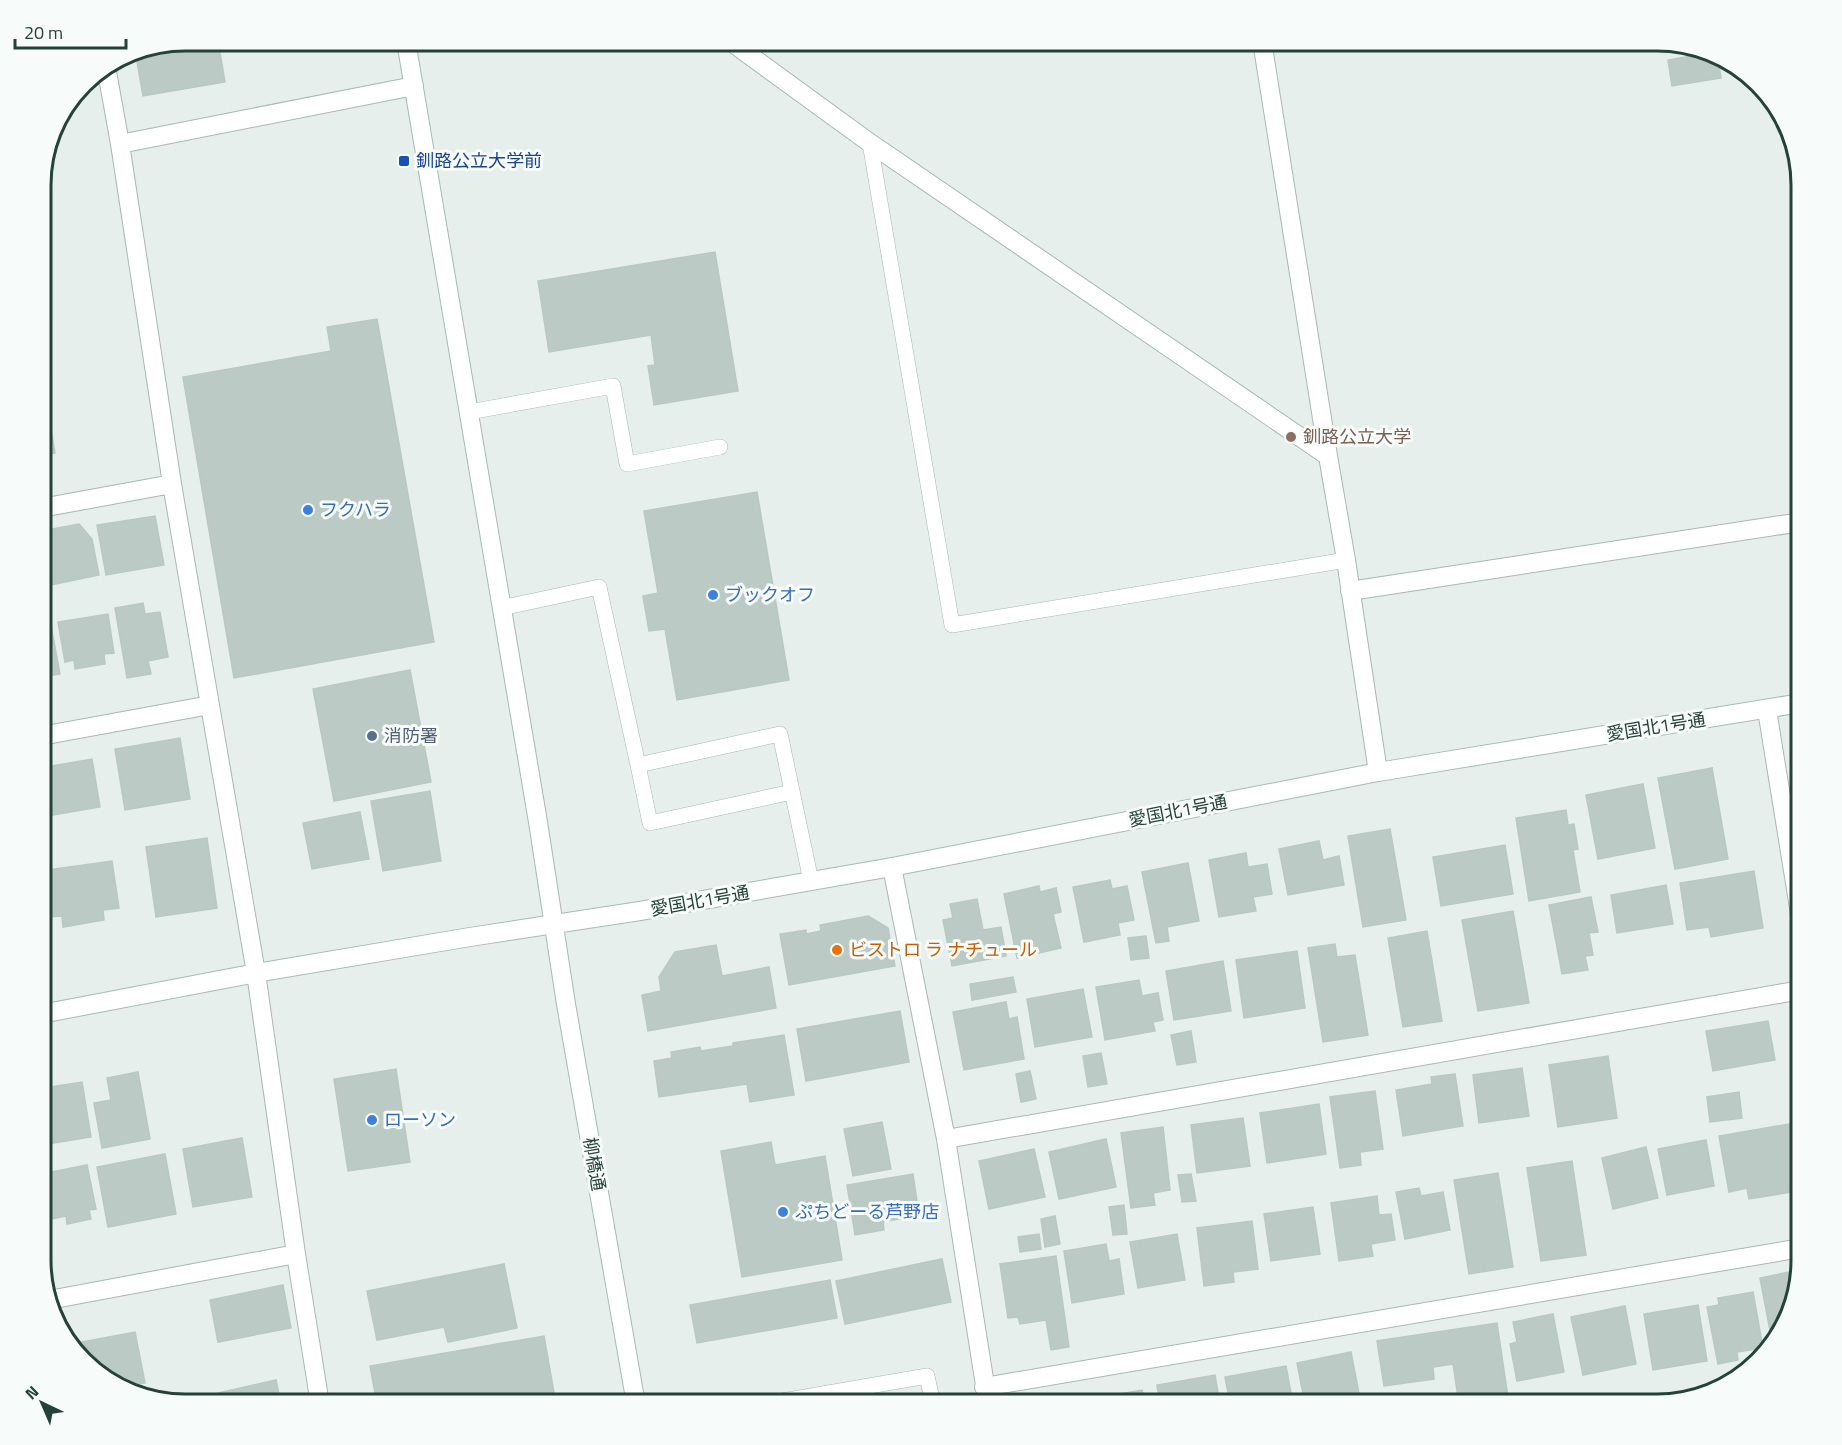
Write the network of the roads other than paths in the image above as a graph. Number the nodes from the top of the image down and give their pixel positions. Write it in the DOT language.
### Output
graph roads {
  1 [pos="408,51"];
  2 [pos="745,51"];
  3 [pos="1264,51"];
  4 [pos="108,76"];
  5 [pos="414,86"];
  6 [pos="870,143"];
  7 [pos="120,144"];
  8 [pos="468,412"];
  9 [pos="720,447"];
  10 [pos="1328,456"];
  11 [pos="172,484"];
  12 [pos="51,506"];
  13 [pos="1791,524"];
  14 [pos="1346,560"];
  15 [pos="1350,591"];
  16 [pos="501,608"];
  17 [pos="210,705"];
  18 [pos="1791,705"];
  19 [pos="1767,710"];
  20 [pos="51,734"];
  21 [pos="638,765"];
  22 [pos="1378,772"];
  23 [pos="792,792"];
  24 [pos="1791,854"];
  25 [pos="892,867"];
  26 [pos="811,881"];
  27 [pos="555,924"];
  28 [pos="256,973"];
  29 [pos="1791,992"];
  30 [pos="51,1012"];
  31 [pos="946,1139"];
  32 [pos="1791,1250"];
  33 [pos="296,1254"];
  34 [pos="57,1298"];
  35 [pos="319,1394"];
  36 [pos="634,1394"];
  37 [pos="823,1394"];
  38 [pos="931,1394"];
  39 [pos="986,1394"];
  40 [pos="997,1394"];
  1 -- 5 [label="street, 柳橋通"];
  2 -- 6 [label="street"];
  3 -- 10 [label="street"];
  4 -- 7 [label="street"];
  5 -- 7 [label="street"];
  5 -- 8 [label="street, 柳橋通"];
  6 -- 10 [label="street"];
  6 -- 14 [label="lane"];
  7 -- 11 [label="street"];
  8 -- 9 [label="lane"];
  8 -- 16 [label="street, 柳橋通"];
  10 -- 14 [label="street"];
  11 -- 12 [label="street"];
  11 -- 17 [label="street"];
  13 -- 15 [label="street"];
  14 -- 15 [label="street"];
  15 -- 22 [label="street"];
  16 -- 21 [label="lane"];
  16 -- 27 [label="street, 柳橋通"];
  17 -- 20 [label="street"];
  17 -- 28 [label="street"];
  18 -- 19 [label="street, 愛国北1号通"];
  19 -- 22 [label="street, 愛国北1号通"];
  19 -- 24 [label="street"];
  21 -- 23 [label="lane"];
  21 -- 23 [label="lane"];
  22 -- 25 [label="street, 愛国北1号通"];
  23 -- 26 [label="lane"];
  25 -- 26 [label="street, 愛国北1号通"];
  25 -- 31 [label="street"];
  26 -- 27 [label="street, 愛国北1号通"];
  27 -- 28 [label="street, 愛国北1号通"];
  27 -- 36 [label="street, 柳橋通"];
  28 -- 30 [label="street, 愛国北1号通"];
  28 -- 33 [label="street"];
  29 -- 31 [label="street"];
  31 -- 39 [label="street"];
  32 -- 40 [label="street"];
  33 -- 34 [label="street"];
  33 -- 35 [label="street"];
  37 -- 38 [label="lane"];
}
